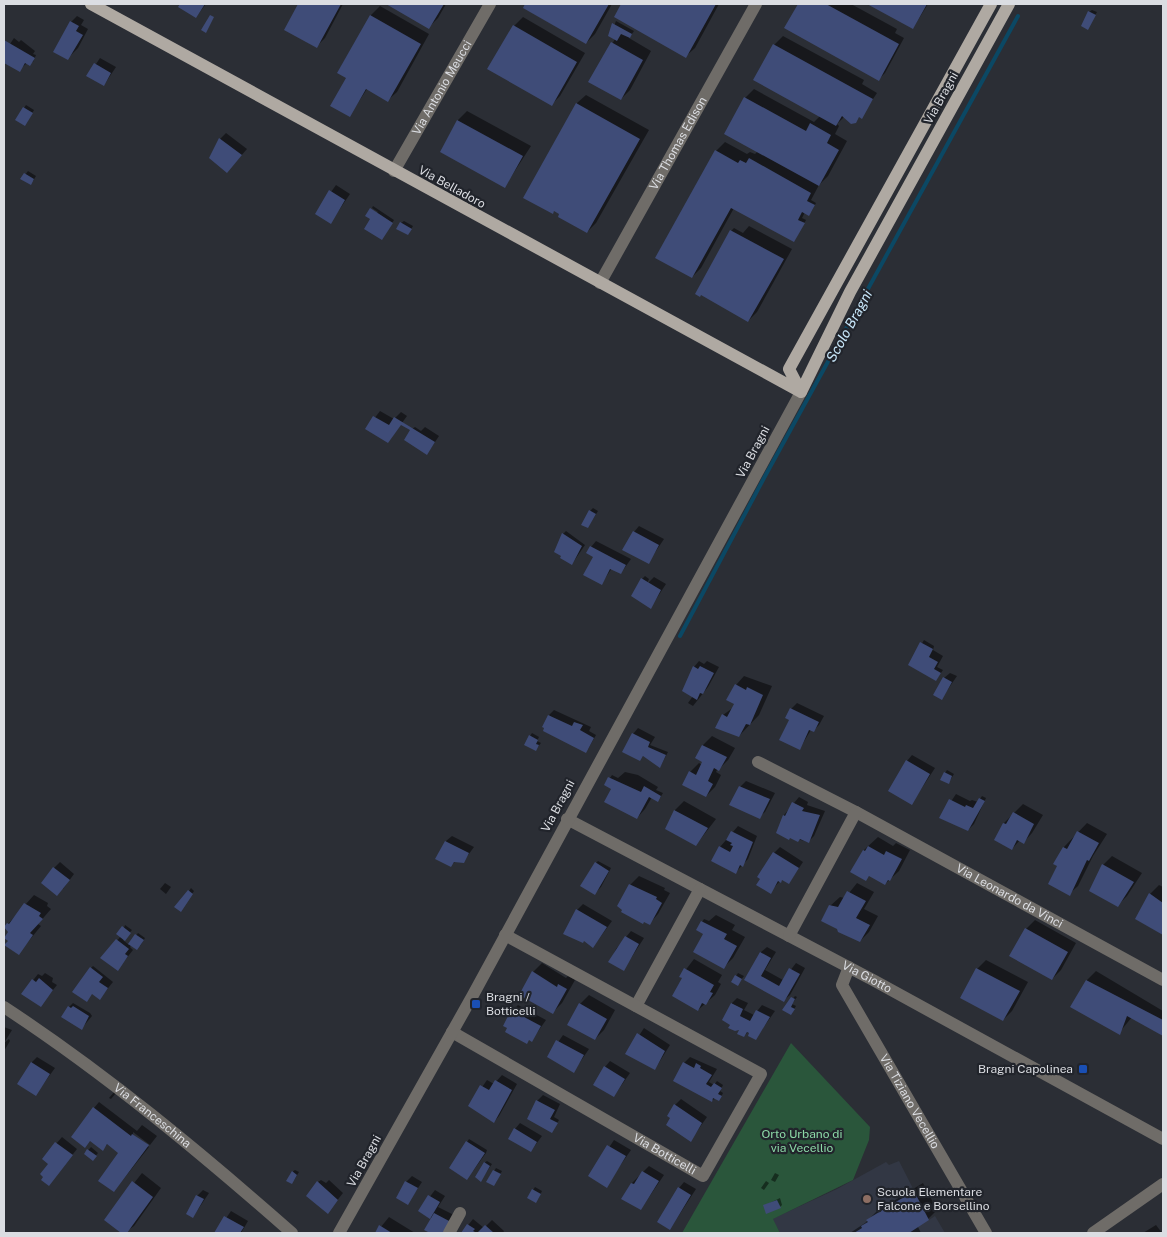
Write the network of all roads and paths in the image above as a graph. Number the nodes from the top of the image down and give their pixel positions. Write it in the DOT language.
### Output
graph roads {
  1 [pos="90,4"];
  2 [pos="490,4"];
  3 [pos="756,4"];
  4 [pos="991,4"];
  5 [pos="1009,4"];
  6 [pos="394,171"];
  7 [pos="600,283"];
  8 [pos="789,369"];
  9 [pos="781,382"];
  10 [pos="801,392"];
  11 [pos="758,762"];
  12 [pos="856,812"];
  13 [pos="567,820"];
  14 [pos="700,889"];
  15 [pos="505,935"];
  16 [pos="789,936"];
  17 [pos="849,968"];
  18 [pos="1163,980"];
  19 [pos="636,1006"];
  20 [pos="4,1007"];
  21 [pos="452,1032"];
  22 [pos="1163,1140"];
  23 [pos="1163,1184"];
  24 [pos="460,1213"];
  25 [pos="292,1233"];
  26 [pos="339,1233"];
  27 [pos="448,1233"];
  28 [pos="986,1233"];
  29 [pos="1093,1233"];
  1 -- 6 [label="main road, Via Belladoro"];
  2 -- 6 [label="street, Via Antonio Meucci"];
  3 -- 7 [label="street, Via Thomas Edison"];
  4 -- 8 [label="main road, Via Bragni"];
  5 -- 10 [label="main road, Via Bragni"];
  6 -- 7 [label="main road, Via Belladoro"];
  7 -- 9 [label="main road, Via Belladoro"];
  8 -- 9 [label="main road, Via Bragni"];
  8 -- 10 [label="main road"];
  9 -- 10 [label="main road, Via Belladoro"];
  10 -- 13 [label="street, Via Bragni"];
  11 -- 12 [label="street, Via Leonardo da Vinci"];
  12 -- 16 [label="street"];
  12 -- 18 [label="street, Via Leonardo da Vinci"];
  13 -- 14 [label="street, Via Giotto"];
  13 -- 15 [label="street, Via Bragni"];
  14 -- 16 [label="street, Via Giotto"];
  14 -- 19 [label="street"];
  15 -- 19 [label="street, Via Botticelli"];
  15 -- 21 [label="street, Via Bragni"];
  16 -- 17 [label="street, Via Giotto"];
  17 -- 22 [label="street, Via Giotto"];
  17 -- 28 [label="street, Via Tiziano Vecellio"];
  19 -- 21 [label="street, Via Botticelli"];
  20 -- 25 [label="street, Via Franceschina"];
  21 -- 26 [label="street, Via Bragni"];
  23 -- 29 [label="street"];
  24 -- 27 [label="street"];
}
